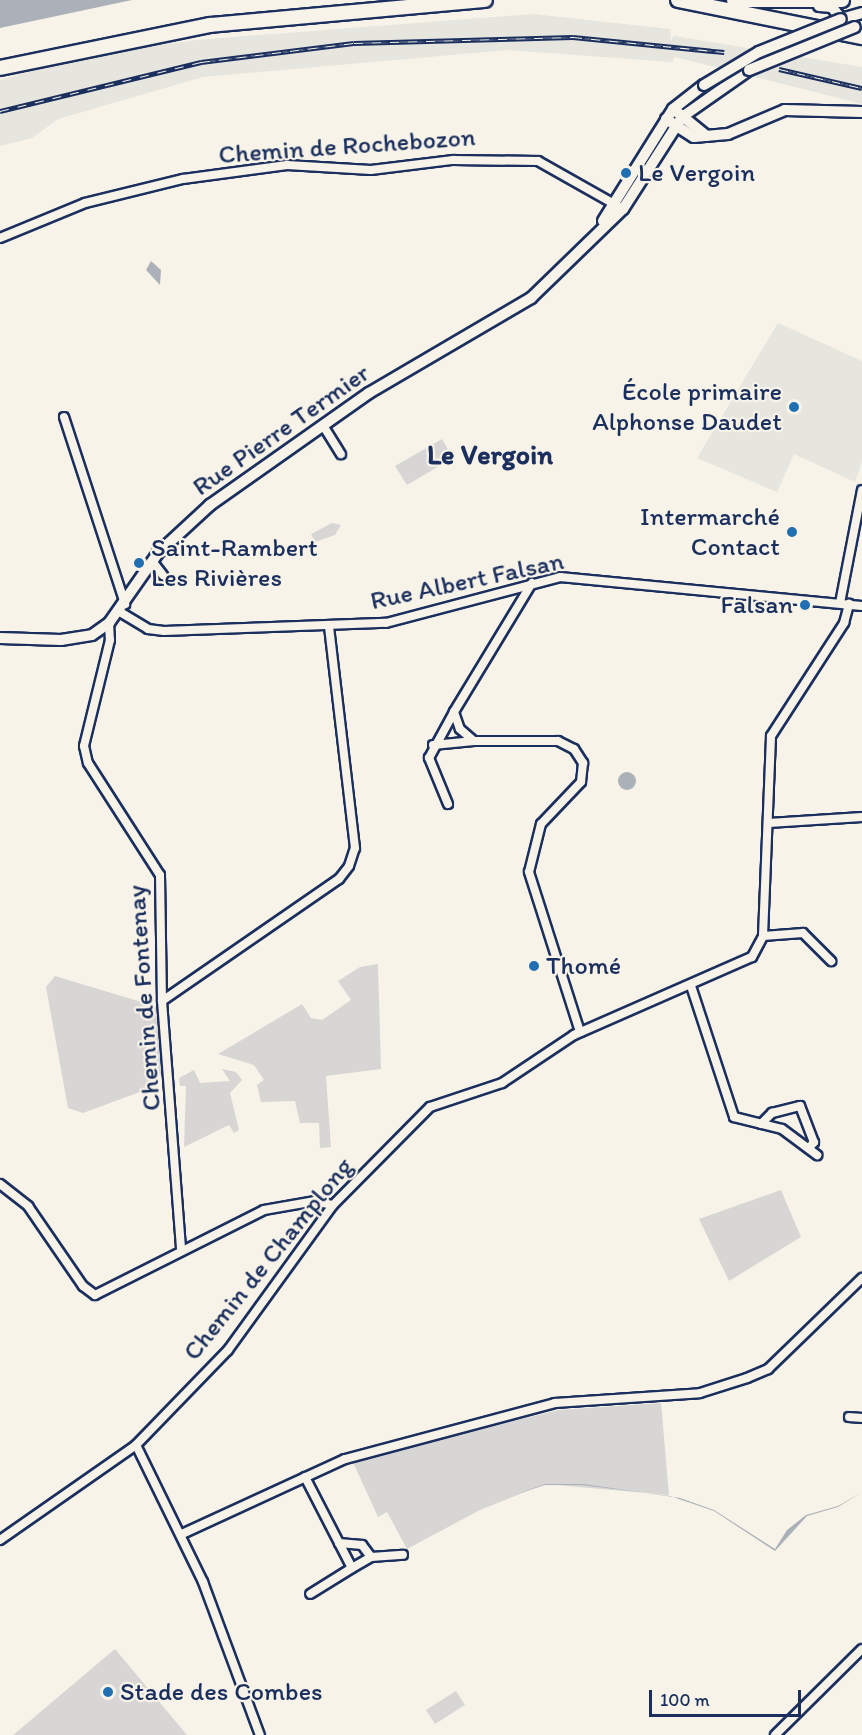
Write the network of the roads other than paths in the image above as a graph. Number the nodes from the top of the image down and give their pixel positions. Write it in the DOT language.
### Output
graph roads {
  1 [pos="485,0"];
  2 [pos="678,0"];
  3 [pos="734,0"];
  4 [pos="842,0"];
  5 [pos="770,3"];
  6 [pos="862,13"];
  7 [pos="841,19"];
  8 [pos="860,29"];
  9 [pos="819,39"];
  10 [pos="0,68"];
  11 [pos="862,112"];
  12 [pos="678,113"];
  13 [pos="670,122"];
  14 [pos="707,136"];
  15 [pos="619,206"];
  16 [pos="0,238"];
  17 [pos="64,417"];
  18 [pos="324,426"];
  19 [pos="340,455"];
  20 [pos="862,490"];
  21 [pos="152,561"];
  22 [pos="163,575"];
  23 [pos="532,583"];
  24 [pos="844,604"];
  25 [pos="861,605"];
  26 [pos="123,608"];
  27 [pos="109,623"];
  28 [pos="329,627"];
  29 [pos="0,638"];
  30 [pos="454,712"];
  31 [pos="474,741"];
  32 [pos="434,745"];
  33 [pos="448,804"];
  34 [pos="862,817"];
  35 [pos="769,822"];
  36 [pos="763,936"];
  37 [pos="831,961"];
  38 [pos="691,986"];
  39 [pos="162,1001"];
  40 [pos="580,1032"];
  41 [pos="761,1124"];
  42 [pos="809,1148"];
  43 [pos="817,1155"];
  44 [pos="0,1184"];
  45 [pos="333,1205"];
  46 [pos="181,1249"];
  47 [pos="862,1278"];
  48 [pos="849,1417"];
  49 [pos="862,1418"];
  50 [pos="136,1445"];
  51 [pos="305,1477"];
  52 [pos="182,1534"];
  53 [pos="0,1540"];
  54 [pos="339,1543"];
  55 [pos="403,1555"];
  56 [pos="371,1557"];
  57 [pos="352,1568"];
  58 [pos="310,1594"];
  59 [pos="862,1649"];
  60 [pos="260,1735"];
  61 [pos="776,1735"];
  1 -- 10 [label="main road"];
  2 -- 8 [label="main road"];
  3 -- 5 [label="main road"];
  4 -- 5 [label="main road"];
  5 -- 7 [label="street"];
  6 -- 7 [label="street, Rue Pierre Termier"];
  7 -- 9 [label="street, Rue Pierre Termier, bridge"];
  7 -- 12 [label="street, Rue Pierre Termier, bridge"];
  8 -- 9 [label="street, Rue Pierre Termier, bridge"];
  9 -- 12 [label="street, Rue Pierre Termier, bridge"];
  11 -- 14 [label="street"];
  12 -- 13 [label="street, Rue Pierre Termier"];
  12 -- 14 [label="street"];
  13 -- 14 [label="street"];
  13 -- 15 [label="street, Rue Pierre Termier"];
  15 -- 16 [label="street, Chemin de Rochebozon"];
  15 -- 18 [label="street, Rue Pierre Termier"];
  17 -- 26 [label="street"];
  18 -- 19 [label="street"];
  18 -- 21 [label="street, Rue Pierre Termier"];
  20 -- 24 [label="street"];
  21 -- 22 [label="street"];
  21 -- 26 [label="street, Rue Pierre Termier"];
  23 -- 24 [label="street, Rue Albert Falsan"];
  23 -- 28 [label="street, Rue Albert Falsan"];
  23 -- 30 [label="street"];
  24 -- 25 [label="street, Rue Albert Falsan"];
  24 -- 35 [label="street"];
  26 -- 27 [label="street, Rue Pierre Termier"];
  26 -- 28 [label="street, Rue Albert Falsan"];
  27 -- 29 [label="street, Rue Pierre Termier"];
  27 -- 39 [label="street, Chemin de Fontenay"];
  28 -- 39 [label="street"];
  30 -- 31 [label="street"];
  30 -- 32 [label="street"];
  31 -- 32 [label="street"];
  31 -- 40 [label="street"];
  32 -- 33 [label="street"];
  34 -- 35 [label="street"];
  35 -- 36 [label="street"];
  36 -- 37 [label="street"];
  36 -- 38 [label="street, Chemin de Champlong"];
  38 -- 40 [label="street, Chemin de Champlong"];
  38 -- 41 [label="street"];
  39 -- 46 [label="street, Chemin de Fontenay"];
  40 -- 45 [label="street, Chemin de Champlong"];
  41 -- 42 [label="street"];
  41 -- 42 [label="street"];
  42 -- 43 [label="street"];
  44 -- 46 [label="street"];
  45 -- 46 [label="street"];
  45 -- 50 [label="street, Chemin de Champlong"];
  47 -- 51 [label="street"];
  48 -- 49 [label="street"];
  50 -- 52 [label="street"];
  50 -- 53 [label="street, Chemin de Champlong"];
  51 -- 52 [label="street"];
  51 -- 54 [label="street"];
  52 -- 60 [label="street"];
  54 -- 56 [label="street"];
  54 -- 57 [label="street"];
  55 -- 56 [label="street"];
  56 -- 57 [label="street"];
  57 -- 58 [label="street"];
  59 -- 61 [label="street"];
}
